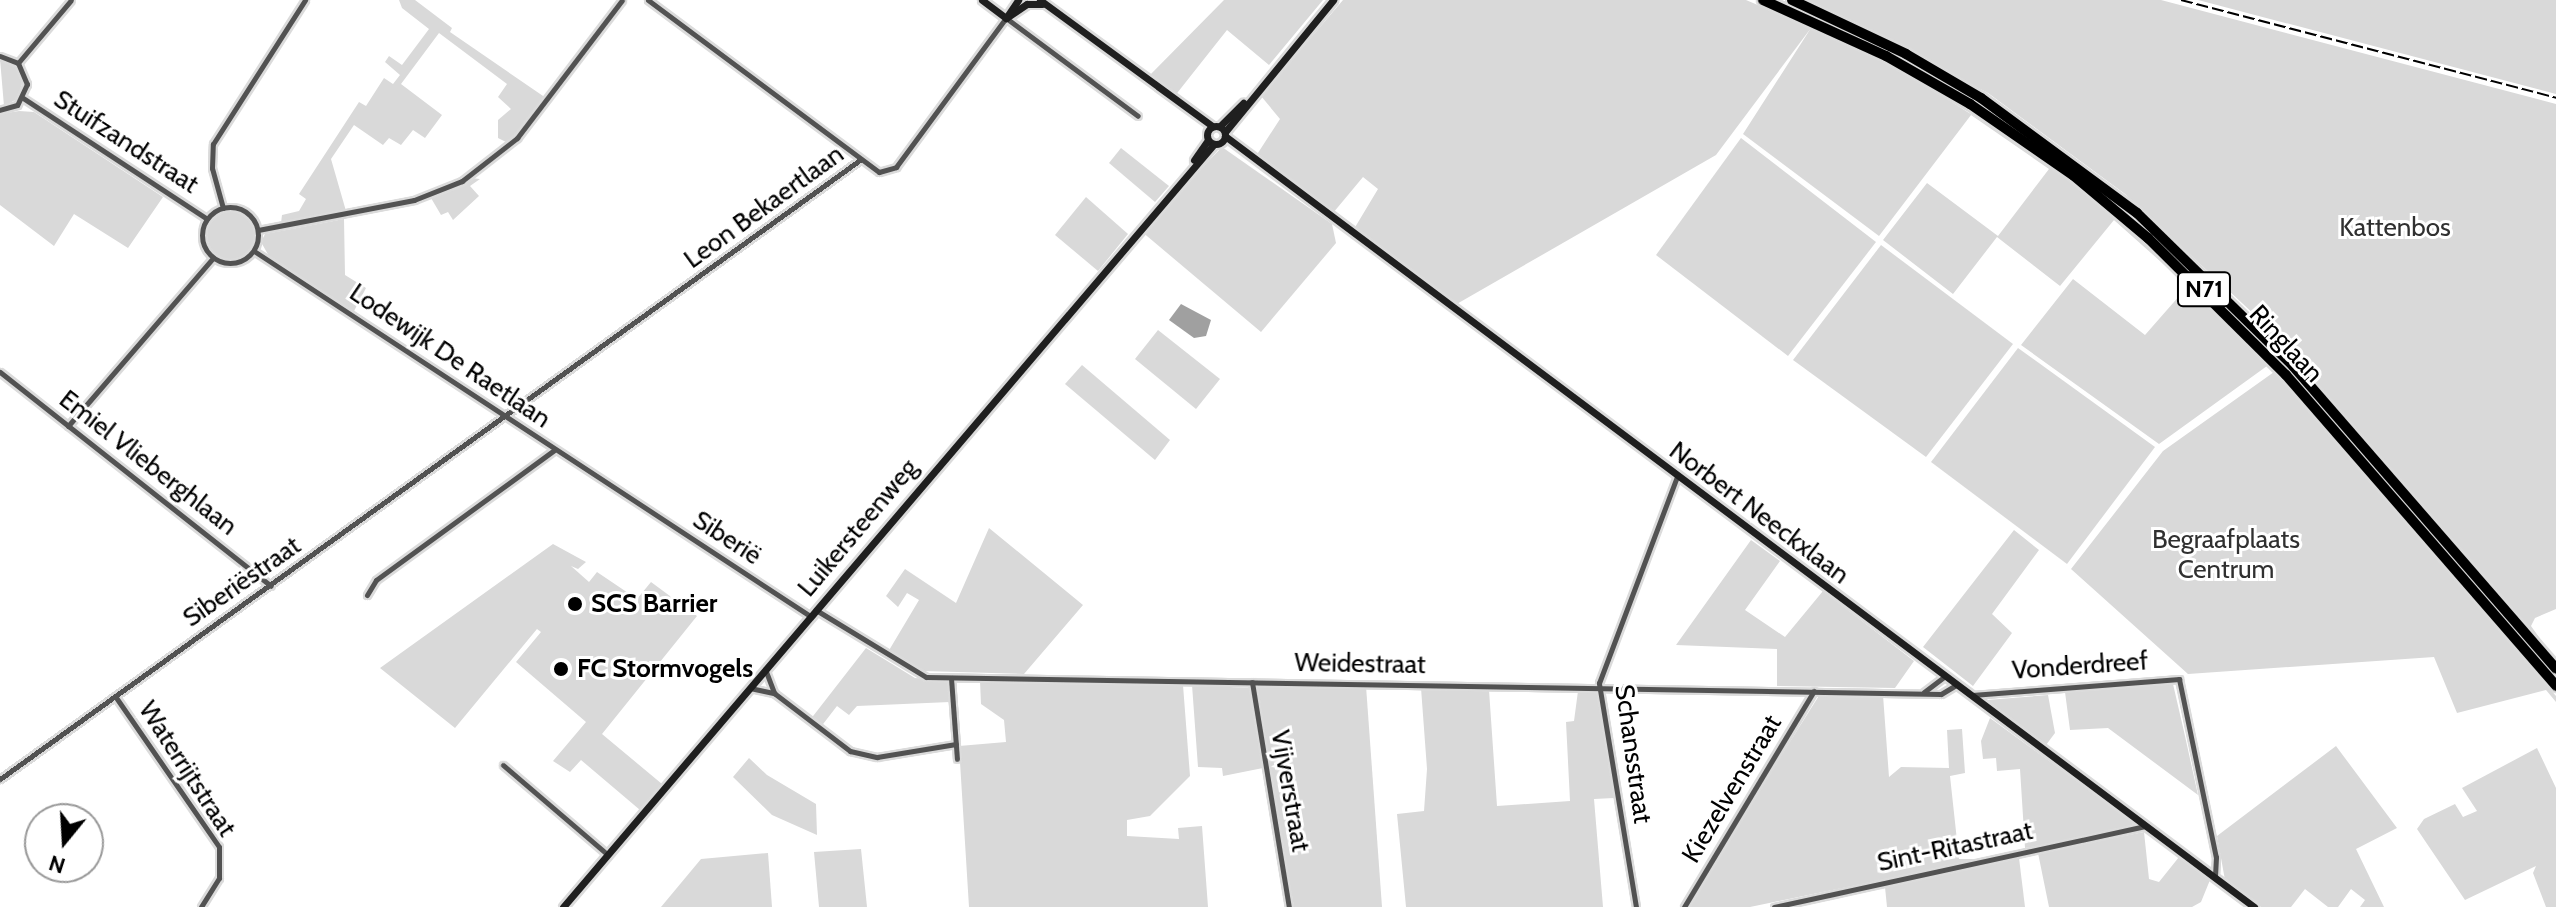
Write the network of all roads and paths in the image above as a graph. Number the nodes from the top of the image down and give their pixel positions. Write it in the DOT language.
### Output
graph roads {
  1 [pos="71,0"];
  2 [pos="305,0"];
  3 [pos="622,0"];
  4 [pos="648,0"];
  5 [pos="982,0"];
  6 [pos="1018,0"];
  7 [pos="1333,0"];
  8 [pos="1763,0"];
  9 [pos="1792,0"];
  10 [pos="1043,3"];
  11 [pos="1006,18"];
  12 [pos="0,56"];
  13 [pos="18,63"];
  14 [pos="23,98"];
  15 [pos="0,110"];
  16 [pos="1138,116"];
  17 [pos="1216,135"];
  18 [pos="860,160"];
  19 [pos="223,208"];
  20 [pos="207,219"];
  21 [pos="258,230"];
  22 [pos="254,251"];
  23 [pos="213,258"];
  24 [pos="0,372"];
  25 [pos="507,418"];
  26 [pos="68,426"];
  27 [pos="554,450"];
  28 [pos="1677,477"];
  29 [pos="623,495"];
  30 [pos="271,586"];
  31 [pos="367,595"];
  32 [pos="813,613"];
  33 [pos="765,669"];
  34 [pos="2556,669"];
  35 [pos="1945,676"];
  36 [pos="951,678"];
  37 [pos="1252,682"];
  38 [pos="1956,685"];
  39 [pos="2556,686"];
  40 [pos="749,688"];
  41 [pos="1601,688"];
  42 [pos="1814,691"];
  43 [pos="1924,692"];
  44 [pos="774,693"];
  45 [pos="115,696"];
  46 [pos="1971,696"];
  47 [pos="956,744"];
  48 [pos="957,759"];
  49 [pos="503,765"];
  50 [pos="0,779"];
  51 [pos="2145,826"];
  52 [pos="608,855"];
  53 [pos="2215,878"];
  54 [pos="201,907"];
  55 [pos="563,907"];
  56 [pos="1289,907"];
  57 [pos="1636,907"];
  58 [pos="1684,907"];
  59 [pos="1774,907"];
  60 [pos="2254,907"];
  1 -- 13 [label="street"];
  2 -- 19 [label="street"];
  3 -- 21 [label="street"];
  4 -- 18 [label="street"];
  5 -- 11 [label="main road"];
  6 -- 11 [label="main road"];
  7 -- 17 [label="main road, Luikersteenweg"];
  8 -- 39 [label="highway, Ringlaan / N71"];
  9 -- 34 [label="highway, Ringlaan / N71"];
  10 -- 11 [label="main road"];
  10 -- 17 [label="main road, Norbert Neeckxlaan"];
  11 -- 16 [label="street"];
  11 -- 18 [label="street, Leon Bekaertlaan"];
  12 -- 13 [label="street"];
  13 -- 14 [label="street, Stuifzandstraat"];
  14 -- 15 [label="street, Stuifzandstraat"];
  14 -- 20 [label="street, Stuifzandstraat"];
  17 -- 28 [label="main road, Norbert Neeckxlaan"];
  17 -- 32 [label="main road, Luikersteenweg"];
  18 -- 25 [label="street, Leon Bekaertlaan"];
  19 -- 20 [label="street, Stuifzandstraat"];
  19 -- 21 [label="street, Stuifzandstraat"];
  20 -- 23 [label="street, Stuifzandstraat"];
  21 -- 22 [label="street"];
  22 -- 23 [label="street"];
  22 -- 25 [label="street, Lodewijk De Raetlaan"];
  23 -- 26 [label="street"];
  24 -- 26 [label="street, Emiel Vlieberghlaan"];
  25 -- 27 [label="street, Lodewijk De Raetlaan"];
  25 -- 30 [label="street, Siberiëstraat"];
  26 -- 30 [label="street, Emiel Vlieberghlaan"];
  27 -- 29 [label="street, Lodewijk De Raetlaan"];
  27 -- 31 [label="street"];
  28 -- 35 [label="main road, Norbert Neeckxlaan"];
  28 -- 41 [label="street, Schansstraat"];
  29 -- 32 [label="street, Siberië"];
  30 -- 45 [label="street, Siberiëstraat"];
  32 -- 33 [label="main road, Luikersteenweg"];
  32 -- 36 [label="street, Weidestraat"];
  33 -- 40 [label="main road, Luikersteenweg"];
  33 -- 44 [label="street"];
  35 -- 38 [label="main road, Norbert Neeckxlaan"];
  35 -- 43 [label="street"];
  36 -- 37 [label="street, Weidestraat"];
  36 -- 47 [label="street"];
  37 -- 41 [label="street, Weidestraat"];
  37 -- 56 [label="street, Vijverstraat"];
  38 -- 43 [label="street, Weidestraat"];
  38 -- 46 [label="main road, Norbert Neeckxlaan"];
  40 -- 44 [label="street"];
  40 -- 52 [label="main road, Luikersteenweg"];
  41 -- 42 [label="street, Weidestraat"];
  41 -- 57 [label="street, Schansstraat"];
  42 -- 43 [label="street, Weidestraat"];
  42 -- 58 [label="street, Kiezelvenstraat"];
  44 -- 47 [label="street"];
  45 -- 50 [label="street, Siberiëstraat"];
  45 -- 54 [label="street, Waterrijtstraat"];
  46 -- 51 [label="main road, Norbert Neeckxlaan"];
  46 -- 53 [label="street, Vonderdreef"];
  47 -- 48 [label="street"];
  49 -- 52 [label="street"];
  51 -- 53 [label="main road, Norbert Neeckxlaan"];
  51 -- 59 [label="street, Sint-Ritastraat"];
  52 -- 55 [label="main road, Luikersteenweg"];
  53 -- 60 [label="main road, Norbert Neeckxlaan"];
}
